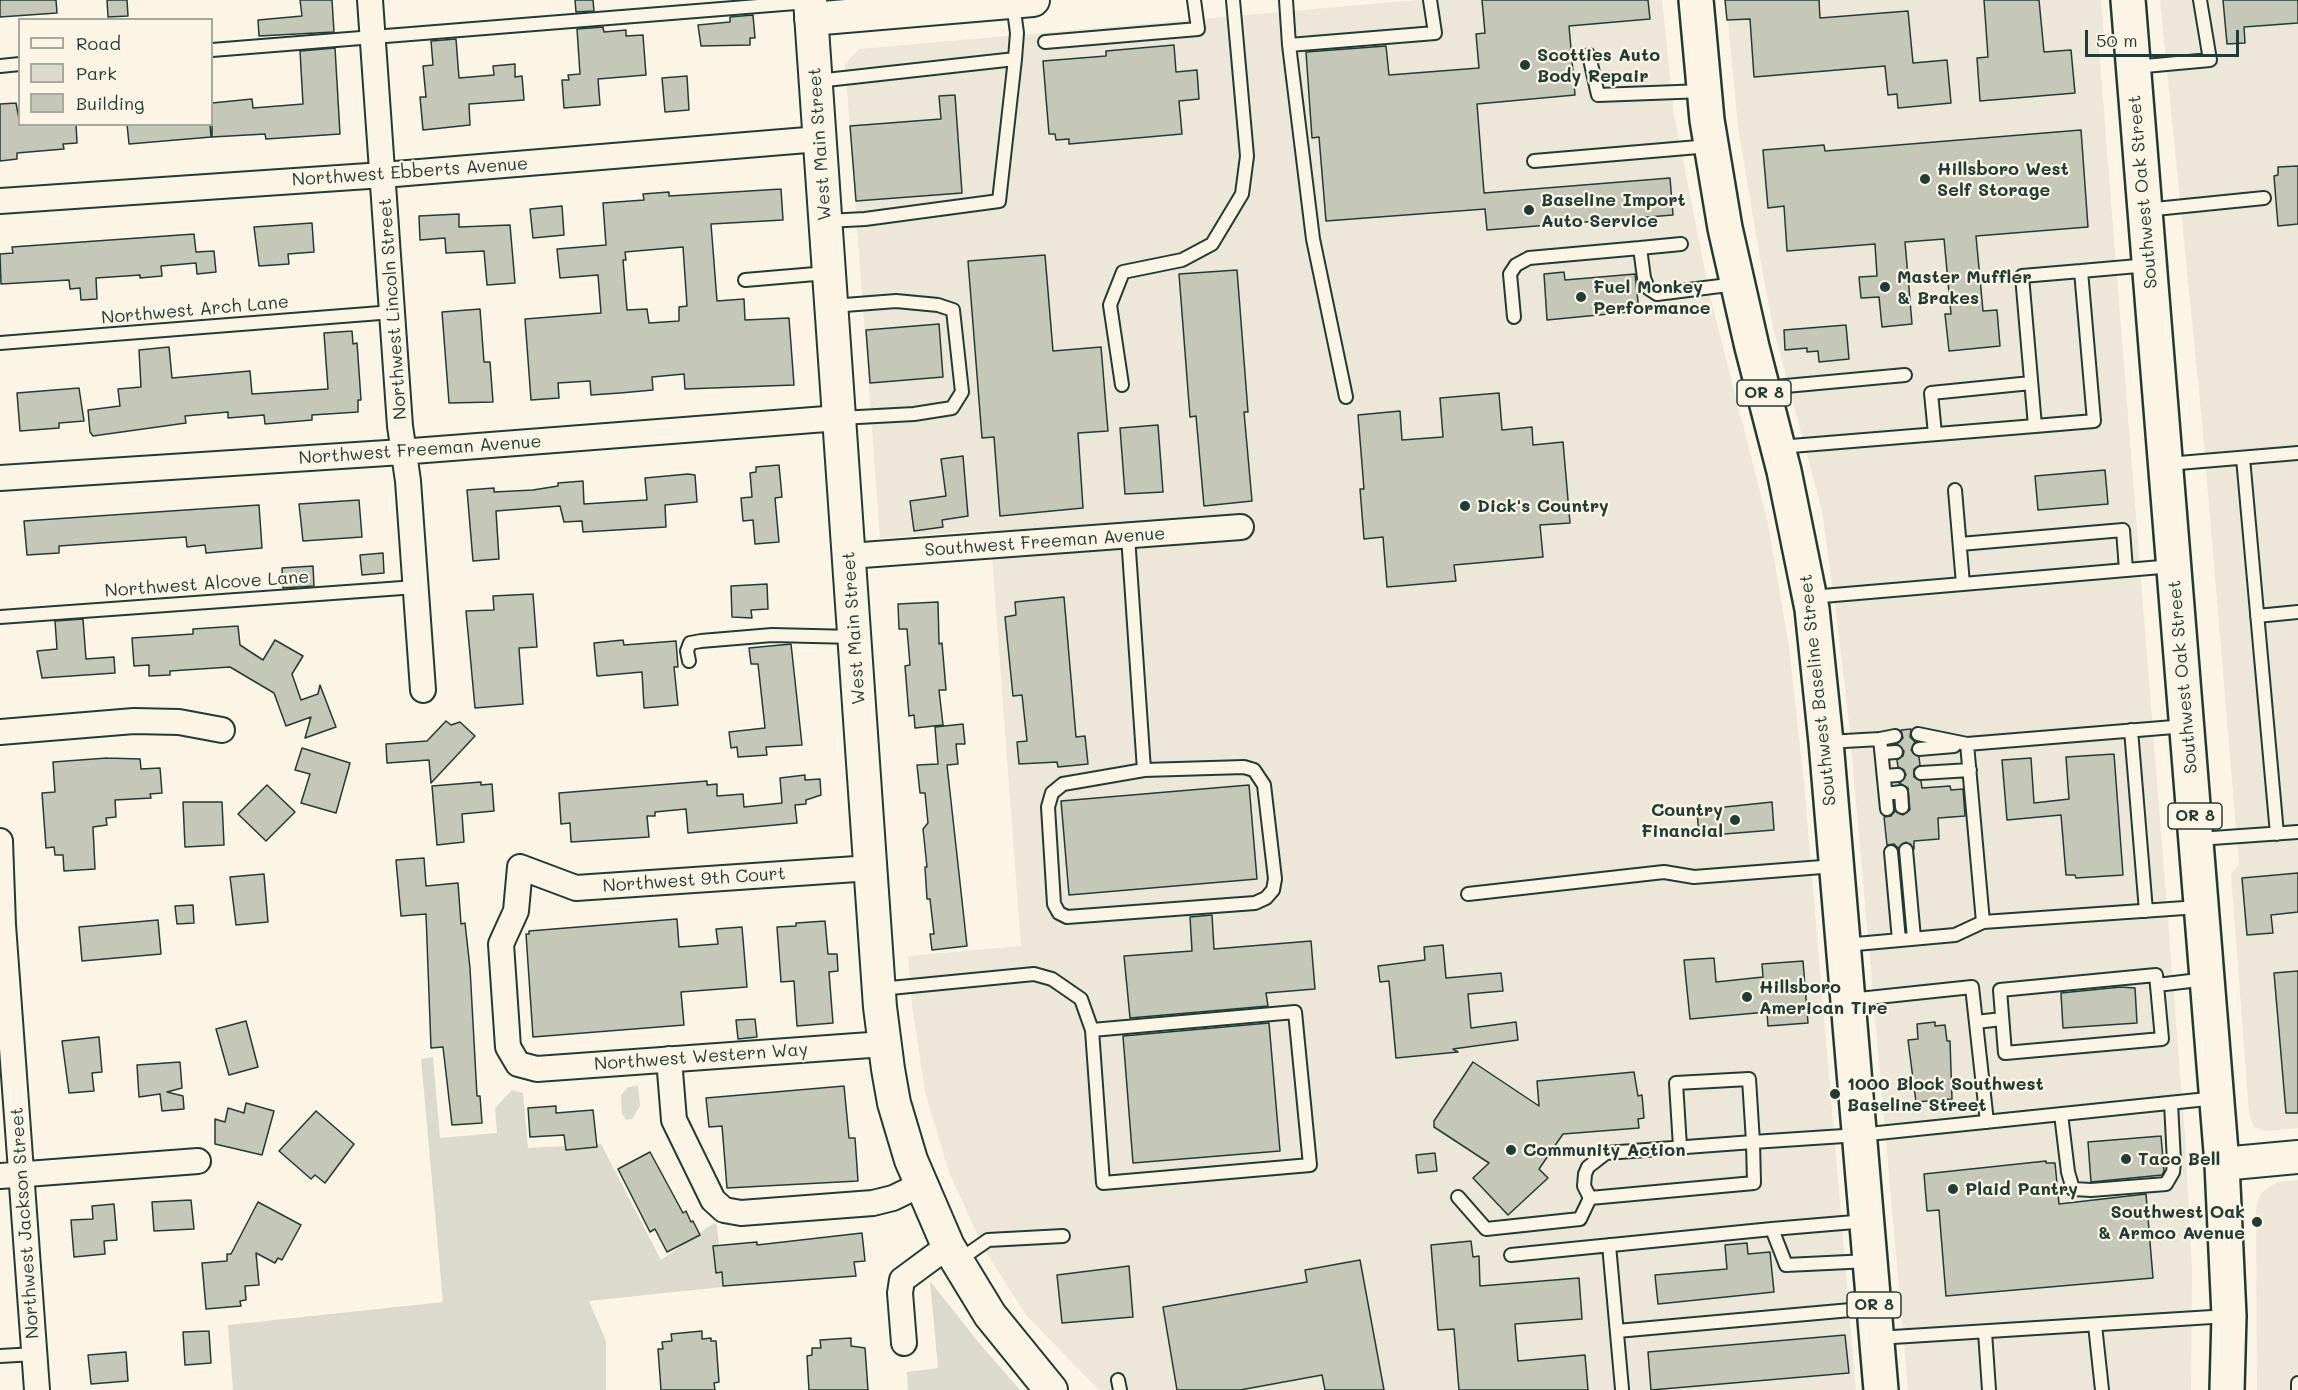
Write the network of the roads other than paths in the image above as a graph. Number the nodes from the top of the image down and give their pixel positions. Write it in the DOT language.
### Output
graph roads {
  1 [pos="370,0"];
  2 [pos="1194,0"];
  3 [pos="1233,0"];
  4 [pos="1286,0"];
  5 [pos="1430,0"];
  6 [pos="1696,0"];
  7 [pos="2128,0"];
  8 [pos="2200,0"];
  9 [pos="1023,1"];
  10 [pos="810,7"];
  11 [pos="373,39"];
  12 [pos="1045,42"];
  13 [pos="1289,45"];
  14 [pos="213,50"];
  15 [pos="1589,56"];
  16 [pos="1015,59"];
  17 [pos="18,64"];
  18 [pos="0,66"];
  19 [pos="2133,67"];
  20 [pos="815,81"];
  21 [pos="1705,91"];
  22 [pos="819,139"];
  23 [pos="1711,146"];
  24 [pos="1534,161"];
  25 [pos="384,175"];
  26 [pos="2264,198"];
  27 [pos="0,201"];
  28 [pos="2144,210"];
  29 [pos="825,221"];
  30 [pos="1681,244"];
  31 [pos="1640,248"];
  32 [pos="2149,265"];
  33 [pos="2081,271"];
  34 [pos="829,273"];
  35 [pos="745,280"];
  36 [pos="1737,284"];
  37 [pos="831,306"];
  38 [pos="393,312"];
  39 [pos="1514,317"];
  40 [pos="0,343"];
  41 [pos="1905,375"];
  42 [pos="2031,383"];
  43 [pos="1122,384"];
  44 [pos="1762,388"];
  45 [pos="1346,397"];
  46 [pos="839,418"];
  47 [pos="2035,426"];
  48 [pos="1935,434"];
  49 [pos="1778,447"];
  50 [pos="404,452"];
  51 [pos="2298,453"];
  52 [pos="2243,458"];
  53 [pos="2166,464"];
  54 [pos="0,478"];
  55 [pos="1956,490"];
  56 [pos="1241,527"];
  57 [pos="1128,536"];
  58 [pos="1960,544"];
  59 [pos="849,556"];
  60 [pos="2174,566"];
  61 [pos="2126,570"];
  62 [pos="1963,584"];
  63 [pos="416,587"];
  64 [pos="1809,598"];
  65 [pos="2298,612"];
  66 [pos="2257,616"];
  67 [pos="0,617"];
  68 [pos="855,637"];
  69 [pos="688,662"];
  70 [pos="423,690"];
  71 [pos="2187,726"];
  72 [pos="222,730"];
  73 [pos="2131,730"];
  74 [pos="0,732"];
  75 [pos="1918,734"];
  76 [pos="1895,736"];
  77 [pos="1880,739"];
  78 [pos="1826,742"];
  79 [pos="1967,744"];
  80 [pos="1919,750"];
  81 [pos="1896,752"];
  82 [pos="1882,753"];
  83 [pos="1144,770"];
  84 [pos="1970,770"];
  85 [pos="1921,773"];
  86 [pos="1898,775"];
  87 [pos="1884,776"];
  88 [pos="1886,794"];
  89 [pos="1902,807"];
  90 [pos="1887,809"];
  91 [pos="2298,832"];
  92 [pos="2277,834"];
  93 [pos="2196,839"];
  94 [pos="0,841"];
  95 [pos="1906,850"];
  96 [pos="1891,852"];
  97 [pos="1836,866"];
  98 [pos="871,868"];
  99 [pos="1468,894"];
  100 [pos="2202,907"];
  101 [pos="2146,911"];
  102 [pos="1983,922"];
  103 [pos="1914,938"];
  104 [pos="1899,940"];
  105 [pos="1843,945"];
  106 [pos="2208,979"];
  107 [pos="2157,985"];
  108 [pos="879,989"];
  109 [pos="1848,1000"];
  110 [pos="2002,1019"];
  111 [pos="1976,1022"];
  112 [pos="1092,1030"];
  113 [pos="884,1044"];
  114 [pos="669,1059"];
  115 [pos="518,1064"];
  116 [pos="2217,1098"];
  117 [pos="2171,1103"];
  118 [pos="2061,1114"];
  119 [pos="1987,1122"];
  120 [pos="1859,1135"];
  121 [pos="1753,1142"];
  122 [pos="1680,1147"];
  123 [pos="2298,1157"];
  124 [pos="198,1161"];
  125 [pos="2223,1164"];
  126 [pos="11,1176"];
  127 [pos="920,1185"];
  128 [pos="1458,1197"];
  129 [pos="1590,1198"];
  130 [pos="1867,1221"];
  131 [pos="1772,1230"];
  132 [pos="1063,1236"];
  133 [pos="1609,1245"];
  134 [pos="952,1254"];
  135 [pos="1512,1255"];
  136 [pos="1870,1261"];
  137 [pos="2229,1316"];
  138 [pos="1875,1323"];
  139 [pos="2095,1325"];
  140 [pos="1617,1331"];
  141 [pos="1985,1332"];
  142 [pos="903,1342"];
  143 [pos="35,1354"];
  144 [pos="0,1356"];
  145 [pos="2298,1383"];
  146 [pos="1622,1389"];
  147 [pos="37,1390"];
  148 [pos="1052,1390"];
  149 [pos="1881,1390"];
  150 [pos="1989,1390"];
  151 [pos="2102,1390"];
  152 [pos="2227,1390"];
  153 [pos="2298,1390"];
  1 -- 11 [label="street, Northwest Lincoln Street"];
  2 -- 12 [label="lane"];
  3 -- 43 [label="lane"];
  4 -- 13 [label="lane"];
  5 -- 13 [label="lane"];
  6 -- 21 [label="highway, Southwest Baseline Street / OR 8"];
  7 -- 19 [label="highway, Southwest Oak Street / OR 8"];
  8 -- 19 [label="lane"];
  9 -- 10 [label="street"];
  9 -- 16 [label="lane"];
  10 -- 11 [label="lane"];
  10 -- 20 [label="street, West Main Street"];
  11 -- 14 [label="lane"];
  11 -- 25 [label="street, Northwest Lincoln Street"];
  13 -- 45 [label="lane"];
  15 -- 21 [label="lane"];
  16 -- 20 [label="lane"];
  16 -- 29 [label="lane"];
  17 -- 18 [label="lane"];
  19 -- 28 [label="highway, Southwest Oak Street / OR 8"];
  20 -- 22 [label="street, West Main Street"];
  21 -- 23 [label="highway, Southwest Baseline Street / OR 8"];
  22 -- 25 [label="street, Northwest Ebberts Avenue"];
  22 -- 29 [label="street, West Main Street"];
  23 -- 24 [label="lane"];
  23 -- 36 [label="highway, Southwest Baseline Street / OR 8"];
  25 -- 27 [label="street, Northwest Ebberts Avenue"];
  25 -- 38 [label="street, Northwest Lincoln Street"];
  26 -- 28 [label="lane"];
  28 -- 32 [label="highway, Southwest Oak Street / OR 8"];
  29 -- 34 [label="street, West Main Street"];
  30 -- 31 [label="lane"];
  31 -- 36 [label="lane"];
  31 -- 39 [label="lane"];
  32 -- 33 [label="lane"];
  32 -- 53 [label="highway, Southwest Oak Street / OR 8"];
  33 -- 42 [label="lane"];
  33 -- 47 [label="lane"];
  34 -- 35 [label="lane"];
  34 -- 37 [label="street, West Main Street"];
  36 -- 44 [label="highway, Southwest Baseline Street / OR 8"];
  37 -- 46 [label="street, West Main Street"];
  37 -- 46 [label="lane"];
  38 -- 40 [label="lane, Northwest Arch Lane"];
  38 -- 50 [label="street, Northwest Lincoln Street"];
  41 -- 44 [label="lane"];
  42 -- 47 [label="lane"];
  42 -- 48 [label="lane"];
  44 -- 49 [label="highway, Southwest Baseline Street / OR 8"];
  46 -- 50 [label="street, Northwest Freeman Avenue"];
  46 -- 59 [label="street, West Main Street"];
  47 -- 48 [label="lane"];
  48 -- 49 [label="lane"];
  49 -- 64 [label="highway, Southwest Baseline Street / OR 8"];
  50 -- 54 [label="street, Northwest Freeman Avenue"];
  50 -- 63 [label="street, Northwest Lincoln Street"];
  51 -- 52 [label="lane"];
  52 -- 53 [label="lane"];
  52 -- 66 [label="lane"];
  53 -- 60 [label="highway, Southwest Oak Street / OR 8"];
  55 -- 58 [label="lane"];
  56 -- 57 [label="street, Southwest Freeman Avenue"];
  57 -- 59 [label="street, Southwest Freeman Avenue"];
  57 -- 83 [label="lane"];
  58 -- 61 [label="lane"];
  58 -- 62 [label="lane"];
  59 -- 68 [label="street, West Main Street"];
  60 -- 61 [label="lane"];
  60 -- 71 [label="highway, Southwest Oak Street / OR 8"];
  61 -- 62 [label="lane"];
  62 -- 64 [label="lane"];
  63 -- 67 [label="lane, Northwest Alcove Lane"];
  63 -- 70 [label="street, Northwest Lincoln Street"];
  64 -- 78 [label="highway, Southwest Baseline Street / OR 8"];
  65 -- 66 [label="lane"];
  66 -- 92 [label="lane"];
  68 -- 69 [label="lane"];
  68 -- 98 [label="street, West Main Street"];
  71 -- 73 [label="lane"];
  71 -- 93 [label="highway, Southwest Oak Street / OR 8"];
  72 -- 74 [label="street"];
  73 -- 79 [label="lane"];
  73 -- 101 [label="lane"];
  75 -- 79 [label="lane"];
  76 -- 77 [label="lane"];
  77 -- 78 [label="lane"];
  77 -- 82 [label="lane"];
  78 -- 97 [label="highway, Southwest Baseline Street / OR 8"];
  79 -- 80 [label="lane"];
  79 -- 84 [label="lane"];
  81 -- 82 [label="lane"];
  82 -- 87 [label="lane"];
  83 -- 83 [label="lane"];
  84 -- 85 [label="lane"];
  84 -- 102 [label="lane"];
  86 -- 87 [label="lane"];
  87 -- 88 [label="lane"];
  88 -- 89 [label="lane"];
  88 -- 90 [label="lane"];
  91 -- 92 [label="lane"];
  92 -- 93 [label="lane"];
  93 -- 100 [label="highway, Southwest Oak Street / OR 8"];
  94 -- 126 [label="street, Northwest Jackson Street"];
  95 -- 103 [label="lane"];
  96 -- 104 [label="lane"];
  97 -- 99 [label="lane"];
  97 -- 105 [label="highway, Southwest Baseline Street / OR 8"];
  98 -- 108 [label="street, West Main Street"];
  98 -- 115 [label="street, Northwest 9th Court"];
  100 -- 101 [label="lane"];
  100 -- 106 [label="highway, Southwest Oak Street / OR 8"];
  101 -- 102 [label="lane"];
  102 -- 103 [label="lane"];
  103 -- 104 [label="lane"];
  104 -- 105 [label="lane"];
  105 -- 109 [label="highway, Southwest Baseline Street / OR 8"];
  106 -- 107 [label="lane"];
  106 -- 116 [label="highway, Southwest Oak Street / OR 8"];
  107 -- 110 [label="lane"];
  107 -- 110 [label="lane"];
  108 -- 112 [label="lane"];
  108 -- 113 [label="street, West Main Street"];
  109 -- 111 [label="lane"];
  109 -- 120 [label="highway, Southwest Baseline Street / OR 8"];
  110 -- 111 [label="lane"];
  111 -- 119 [label="lane"];
  112 -- 112 [label="lane"];
  113 -- 114 [label="street, Northwest Western Way"];
  113 -- 127 [label="street, West Main Street"];
  114 -- 115 [label="street, Northwest Western Way"];
  114 -- 127 [label="street"];
  116 -- 117 [label="lane"];
  116 -- 125 [label="highway, Southwest Oak Street / OR 8"];
  117 -- 118 [label="lane"];
  117 -- 118 [label="lane"];
  118 -- 119 [label="lane"];
  119 -- 120 [label="lane"];
  120 -- 121 [label="lane"];
  120 -- 130 [label="highway, Southwest Baseline Street / OR 8"];
  121 -- 122 [label="lane"];
  121 -- 122 [label="lane"];
  121 -- 129 [label="lane"];
  122 -- 129 [label="lane"];
  123 -- 125 [label="street"];
  124 -- 126 [label="street"];
  125 -- 137 [label="highway, Southwest Oak Street / OR 8"];
  126 -- 143 [label="street, Northwest Jackson Street"];
  127 -- 134 [label="street, West Main Street"];
  128 -- 129 [label="lane"];
  130 -- 131 [label="lane"];
  130 -- 136 [label="highway, Southwest Baseline Street / OR 8"];
  131 -- 133 [label="lane"];
  131 -- 136 [label="lane"];
  132 -- 134 [label="lane"];
  133 -- 135 [label="lane"];
  133 -- 140 [label="lane"];
  134 -- 142 [label="street"];
  134 -- 148 [label="street, West Main Street"];
  136 -- 138 [label="highway, Southwest Baseline Street / OR 8"];
  137 -- 139 [label="lane"];
  137 -- 152 [label="highway, Southwest Oak Street / OR 8"];
  138 -- 140 [label="lane"];
  138 -- 141 [label="lane"];
  138 -- 149 [label="highway, Southwest Baseline Street / OR 8"];
  139 -- 141 [label="lane"];
  139 -- 151 [label="lane"];
  140 -- 146 [label="lane"];
  141 -- 150 [label="lane"];
  143 -- 144 [label="lane"];
  143 -- 147 [label="street, Northwest Jackson Street"];
  145 -- 153 [label="lane"];
}
